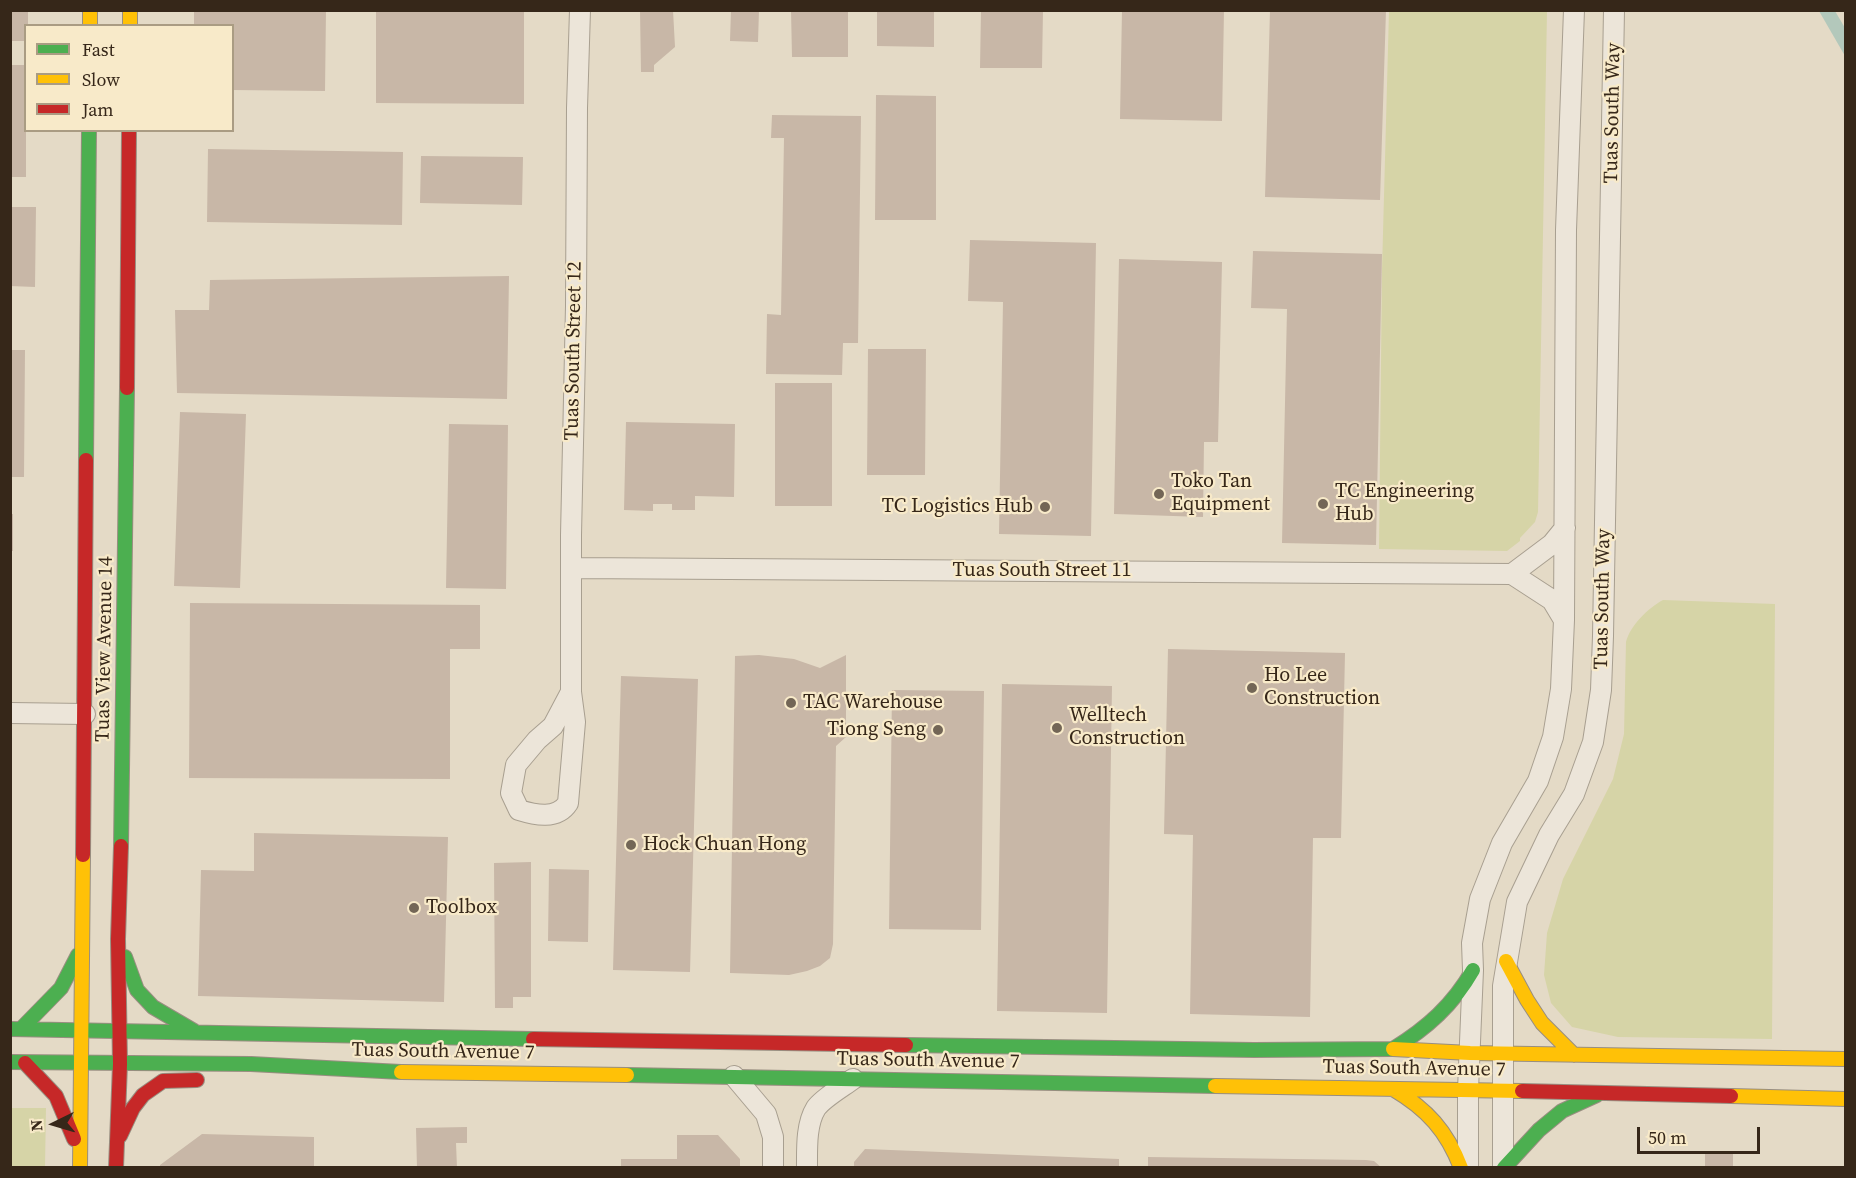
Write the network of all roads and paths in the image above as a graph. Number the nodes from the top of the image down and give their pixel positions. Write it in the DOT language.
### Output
graph roads {
  1 [pos="580,10"];
  2 [pos="1574,10"];
  3 [pos="1614,10"];
  4 [pos="89,132"];
  5 [pos="129,132"];
  6 [pos="1565,528"];
  7 [pos="572,568"];
  8 [pos="1512,574"];
  9 [pos="1564,620"];
  10 [pos="571,692"];
  11 [pos="10,714"];
  12 [pos="85,714"];
  13 [pos="118,939"];
  14 [pos="81,950"];
  15 [pos="1506,961"];
  16 [pos="1473,970"];
  17 [pos="16,1029"];
  18 [pos="80,1031"];
  19 [pos="120,1032"];
  20 [pos="195,1032"];
  21 [pos="1393,1049"];
  22 [pos="1470,1053"];
  23 [pos="1504,1053"];
  24 [pos="1574,1055"];
  25 [pos="1845,1059"];
  26 [pos="10,1062"];
  27 [pos="25,1063"];
  28 [pos="80,1064"];
  29 [pos="120,1064"];
  30 [pos="386,1072"];
  31 [pos="734,1076"];
  32 [pos="279,1079"];
  33 [pos="854,1079"];
  34 [pos="210,1080"];
  35 [pos="1393,1089"];
  36 [pos="1467,1090"];
  37 [pos="1503,1090"];
  38 [pos="1600,1093"];
  39 [pos="1845,1099"];
  40 [pos="117,1143"];
  41 [pos="80,1161"];
  42 [pos="116,1167"];
  43 [pos="773,1167"];
  44 [pos="807,1167"];
  45 [pos="1461,1167"];
  46 [pos="1468,1167"];
  47 [pos="1504,1167"];
  1 -- 7 [label="street, Tuas South Street 12"];
  2 -- 6 [label="street, Tuas South Way"];
  3 -- 15 [label="street, Tuas South Way"];
  4 -- 12 [label="street, Tuas View Avenue 14"];
  5 -- 13 [label="street, Tuas View Avenue 14"];
  6 -- 8 [label="street"];
  6 -- 9 [label="street, Tuas South Way"];
  7 -- 8 [label="street, Tuas South Street 11"];
  7 -- 10 [label="street, Tuas South Street 12"];
  8 -- 9 [label="street"];
  9 -- 16 [label="street, Tuas South Way"];
  10 -- 10 [label="street, Tuas South Street 12"];
  11 -- 12 [label="street"];
  12 -- 14 [label="street, Tuas View Avenue 14"];
  13 -- 19 [label="street, Tuas View Avenue 14"];
  13 -- 20 [label="street"];
  14 -- 17 [label="street"];
  14 -- 18 [label="street, Tuas View Avenue 14"];
  15 -- 23 [label="street, Tuas South Way"];
  15 -- 24 [label="street"];
  16 -- 21 [label="street"];
  16 -- 22 [label="street, Tuas South Way"];
  17 -- 18 [label="street, Tuas South Avenue 7"];
  18 -- 19 [label="street, Tuas South Avenue 7"];
  18 -- 28 [label="street, Tuas View Avenue 14"];
  19 -- 20 [label="street, Tuas South Avenue 7"];
  19 -- 29 [label="street, Tuas View Avenue 14"];
  20 -- 21 [label="street, Tuas South Avenue 7"];
  21 -- 22 [label="street, Tuas South Avenue 7"];
  22 -- 23 [label="street, Tuas South Avenue 7"];
  22 -- 36 [label="street, Tuas South Way"];
  23 -- 24 [label="street, Tuas South Avenue 7"];
  23 -- 37 [label="street, Tuas South Way"];
  24 -- 25 [label="street, Tuas South Avenue 7"];
  26 -- 27 [label="street, Tuas South Avenue 7"];
  27 -- 28 [label="street, Tuas South Avenue 7"];
  27 -- 41 [label="street"];
  28 -- 29 [label="street, Tuas South Avenue 7"];
  28 -- 41 [label="street, Tuas View Avenue 14"];
  29 -- 30 [label="street, Tuas South Avenue 7"];
  29 -- 40 [label="street, Tuas View Avenue 14"];
  30 -- 31 [label="street, Tuas South Avenue 7"];
  30 -- 32 [label="street"];
  31 -- 33 [label="street, Tuas South Avenue 7"];
  31 -- 43 [label="street"];
  33 -- 35 [label="street, Tuas South Avenue 7"];
  33 -- 44 [label="street"];
  34 -- 40 [label="street"];
  35 -- 36 [label="street, Tuas South Avenue 7"];
  35 -- 45 [label="street"];
  36 -- 37 [label="street, Tuas South Avenue 7"];
  36 -- 46 [label="street, Tuas South Way"];
  37 -- 38 [label="street, Tuas South Avenue 7"];
  37 -- 47 [label="street, Tuas South Way"];
  38 -- 39 [label="street, Tuas South Avenue 7"];
  38 -- 47 [label="street"];
  40 -- 42 [label="street, Tuas View Avenue 14"];
}
